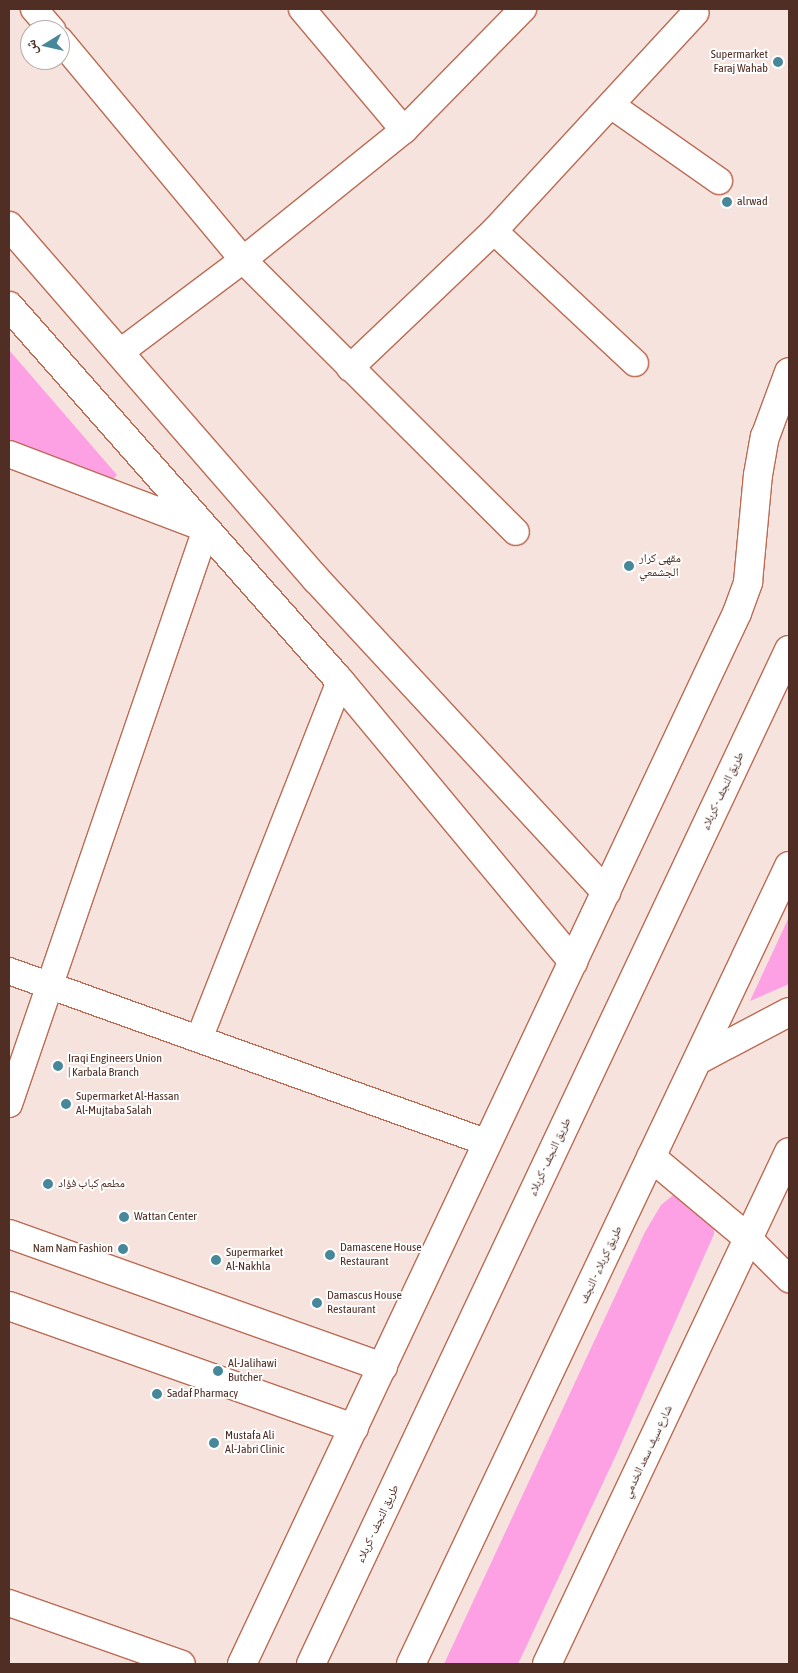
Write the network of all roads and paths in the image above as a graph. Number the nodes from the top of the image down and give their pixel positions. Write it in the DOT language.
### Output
graph roads {
  1 [pos="34,9"];
  2 [pos="302,9"];
  3 [pos="523,9"];
  4 [pos="695,14"];
  5 [pos="43,20"];
  6 [pos="70,52"];
  7 [pos="611,105"];
  8 [pos="404,130"];
  9 [pos="719,181"];
  10 [pos="9,226"];
  11 [pos="494,230"];
  12 [pos="243,260"];
  13 [pos="9,306"];
  14 [pos="119,353"];
  15 [pos="635,363"];
  16 [pos="350,368"];
  17 [pos="789,372"];
  18 [pos="9,454"];
  19 [pos="206,529"];
  20 [pos="516,532"];
  21 [pos="789,650"];
  22 [pos="340,681"];
  23 [pos="789,866"];
  24 [pos="606,892"];
  25 [pos="573,962"];
  26 [pos="9,971"];
  27 [pos="50,986"];
  28 [pos="789,1012"];
  29 [pos="199,1040"];
  30 [pos="698,1060"];
  31 [pos="9,1104"];
  32 [pos="488,1143"];
  33 [pos="789,1152"];
  34 [pos="652,1158"];
  35 [pos="9,1234"];
  36 [pos="749,1239"];
  37 [pos="789,1279"];
  38 [pos="9,1306"];
  39 [pos="383,1367"];
  40 [pos="354,1428"];
  41 [pos="9,1603"];
  42 [pos="182,1664"];
  43 [pos="242,1664"];
  44 [pos="311,1664"];
  45 [pos="412,1664"];
  46 [pos="547,1664"];
  1 -- 5 [label="street"];
  2 -- 8 [label="street"];
  3 -- 8 [label="street"];
  4 -- 7 [label="street"];
  6 -- 12 [label="street"];
  7 -- 9 [label="street"];
  7 -- 11 [label="street"];
  8 -- 12 [label="street"];
  10 -- 14 [label="main road"];
  11 -- 15 [label="street"];
  11 -- 16 [label="street"];
  12 -- 14 [label="street"];
  12 -- 16 [label="street"];
  13 -- 19 [label="main road"];
  14 -- 24 [label="main road"];
  16 -- 20 [label="street"];
  17 -- 24 [label="main road"];
  18 -- 19 [label="street"];
  19 -- 22 [label="main road"];
  19 -- 27 [label="street"];
  21 -- 44 [label="main road, طريق النجف - كربلاء"];
  22 -- 25 [label="main road"];
  22 -- 29 [label="street"];
  23 -- 30 [label="main road, طريق كربلاء - النجف"];
  24 -- 25 [label="main road"];
  25 -- 32 [label="main road"];
  26 -- 27 [label="street"];
  27 -- 29 [label="street"];
  27 -- 31 [label="street"];
  28 -- 30 [label="main road"];
  29 -- 32 [label="street"];
  30 -- 34 [label="main road, طريق كربلاء - النجف"];
  32 -- 39 [label="main road"];
  33 -- 36 [label="main road, شارع سيف سعد الخدمي"];
  34 -- 36 [label="main road"];
  34 -- 45 [label="main road, طريق كربلاء - النجف"];
  35 -- 39 [label="main road"];
  36 -- 37 [label="street"];
  36 -- 46 [label="main road, شارع سيف سعد الخدمي"];
  38 -- 40 [label="main road"];
  39 -- 40 [label="main road"];
  40 -- 43 [label="main road"];
  41 -- 42 [label="street"];
}
